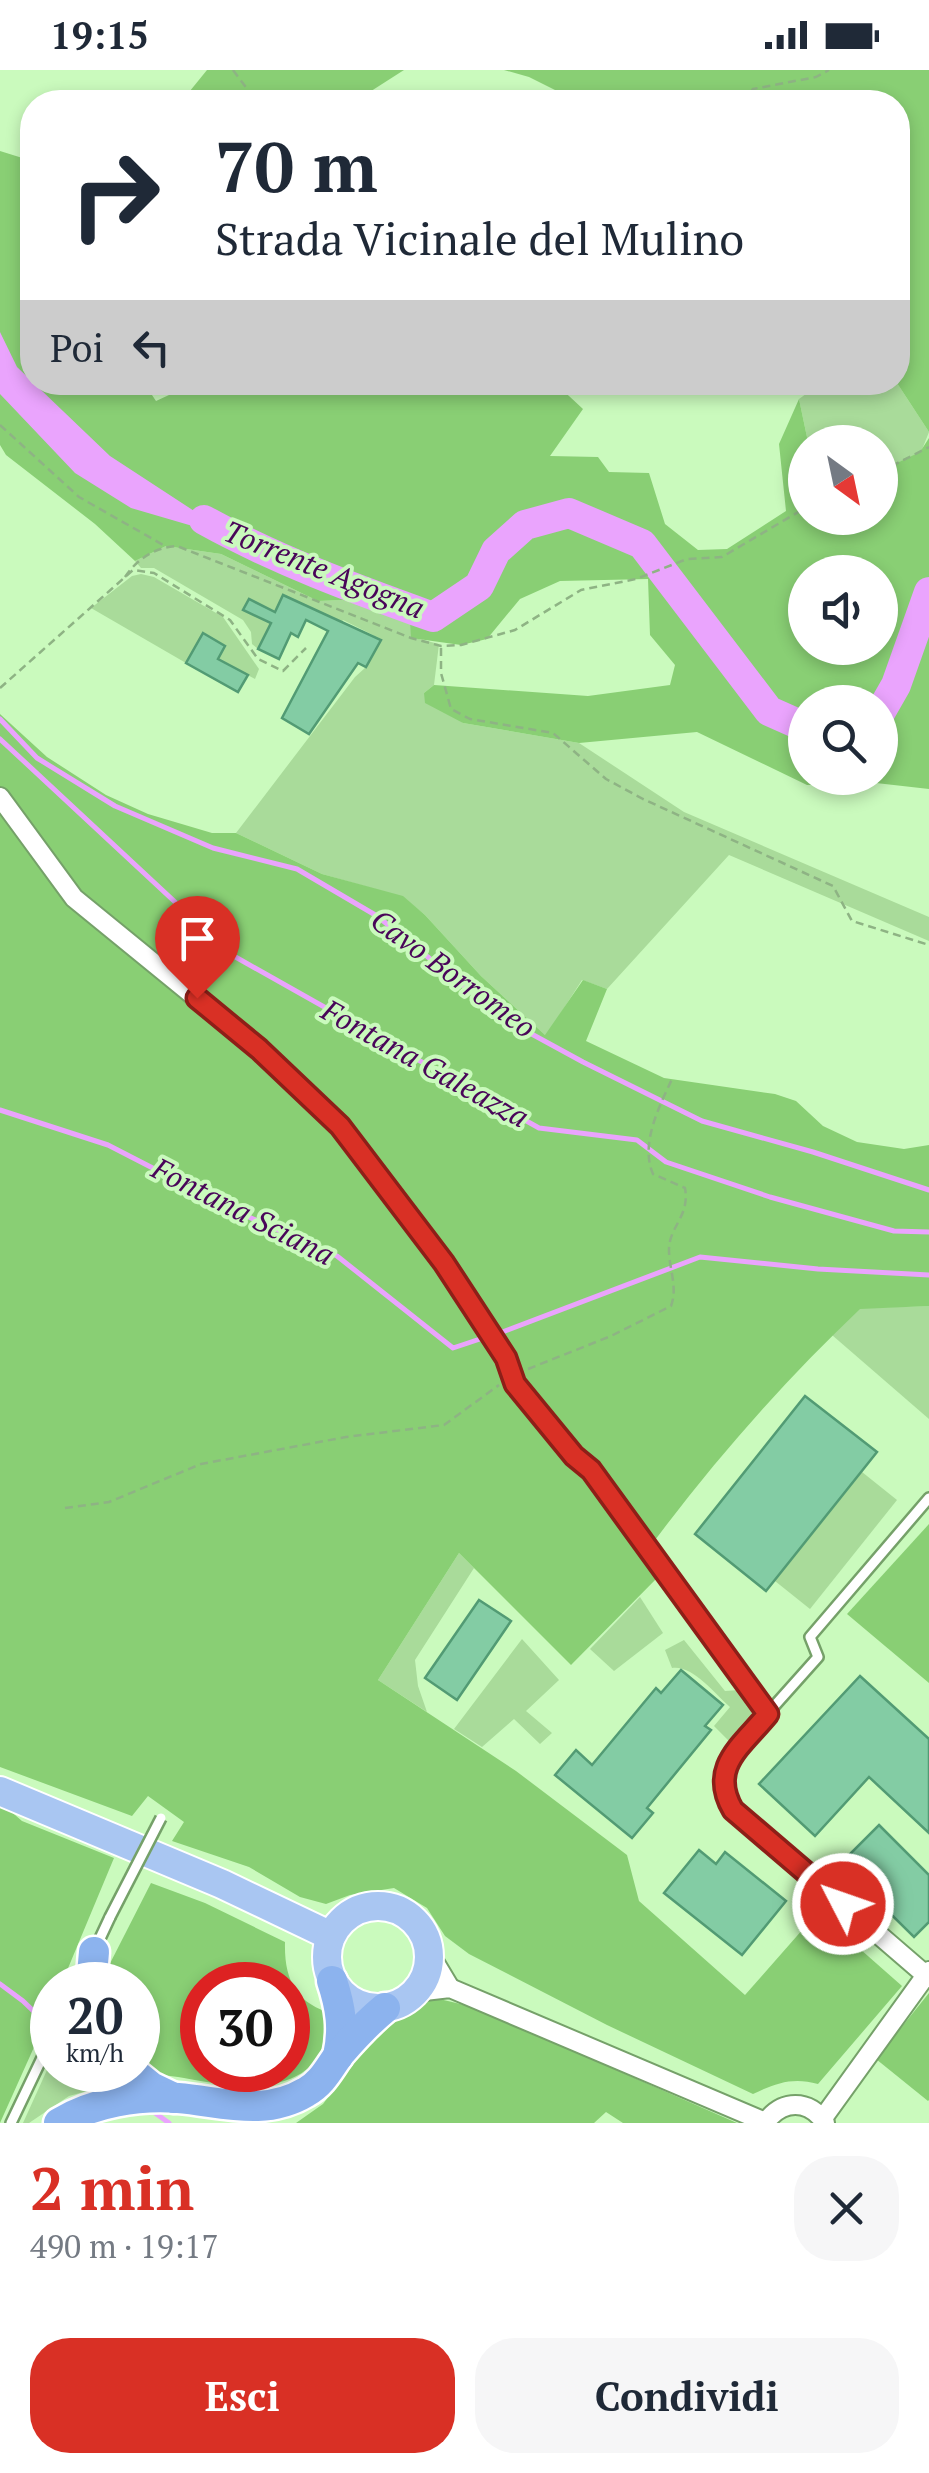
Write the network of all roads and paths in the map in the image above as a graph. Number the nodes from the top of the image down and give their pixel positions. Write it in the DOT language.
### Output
graph roads {
  1 [pos="232,70"];
  2 [pos="829,70"];
  3 [pos="248,90"];
  4 [pos="752,90"];
  5 [pos="0,425"];
  6 [pos="929,447"];
  7 [pos="898,463"];
  8 [pos="788,518"];
  9 [pos="166,546"];
  10 [pos="126,577"];
  11 [pos="441,646"];
  12 [pos="306,648"];
  13 [pos="0,688"];
  14 [pos="0,797"];
  15 [pos="929,945"];
  16 [pos="672,1079"];
  17 [pos="514,1376"];
  18 [pos="929,1498"];
  19 [pos="65,1508"];
  20 [pos="768,1714"];
  21 [pos="0,1791"];
  22 [pos="161,1818"];
  23 [pos="331,1936"];
  24 [pos="94,1952"];
  25 [pos="429,1952"];
  26 [pos="89,1962"];
  27 [pos="93,1962"];
  28 [pos="928,1975"];
  29 [pos="332,1981"];
  30 [pos="450,1988"];
  31 [pos="416,1992"];
  32 [pos="385,2008"];
  33 [pos="338,2056"];
  34 [pos="30,2083"];
  35 [pos="150,2092"];
  36 [pos="146,2100"];
  37 [pos="824,2121"];
  38 [pos="11,2123"];
  39 [pos="59,2123"];
  40 [pos="765,2123"];
  1 -- 3 [label="path"];
  2 -- 4 [label="path"];
  5 -- 9 [label="path"];
  6 -- 7 [label="path"];
  8 -- 11 [label="path"];
  9 -- 10 [label="path"];
  9 -- 11 [label="path"];
  10 -- 12 [label="path"];
  10 -- 13 [label="path"];
  11 -- 15 [label="path"];
  14 -- 17 [label="street"];
  16 -- 17 [label="path"];
  17 -- 19 [label="path"];
  17 -- 20 [label="street"];
  18 -- 20 [label="lane"];
  20 -- 28 [label="street"];
  21 -- 23 [label="main road"];
  22 -- 24 [label="lane, bridge"];
  23 -- 25 [label="main road"];
  23 -- 29 [label="main road"];
  24 -- 26 [label="lane"];
  24 -- 27 [label="highway"];
  25 -- 30 [label="street"];
  25 -- 31 [label="main road"];
  28 -- 37 [label="street"];
  29 -- 32 [label="main road"];
  29 -- 33 [label="highway"];
  30 -- 31 [label="street"];
  30 -- 40 [label="street"];
  31 -- 32 [label="main road"];
  32 -- 33 [label="highway"];
  33 -- 36 [label="highway"];
  34 -- 38 [label="lane"];
  35 -- 36 [label="highway"];
  36 -- 39 [label="highway"];
  37 -- 40 [label="street"];
}
